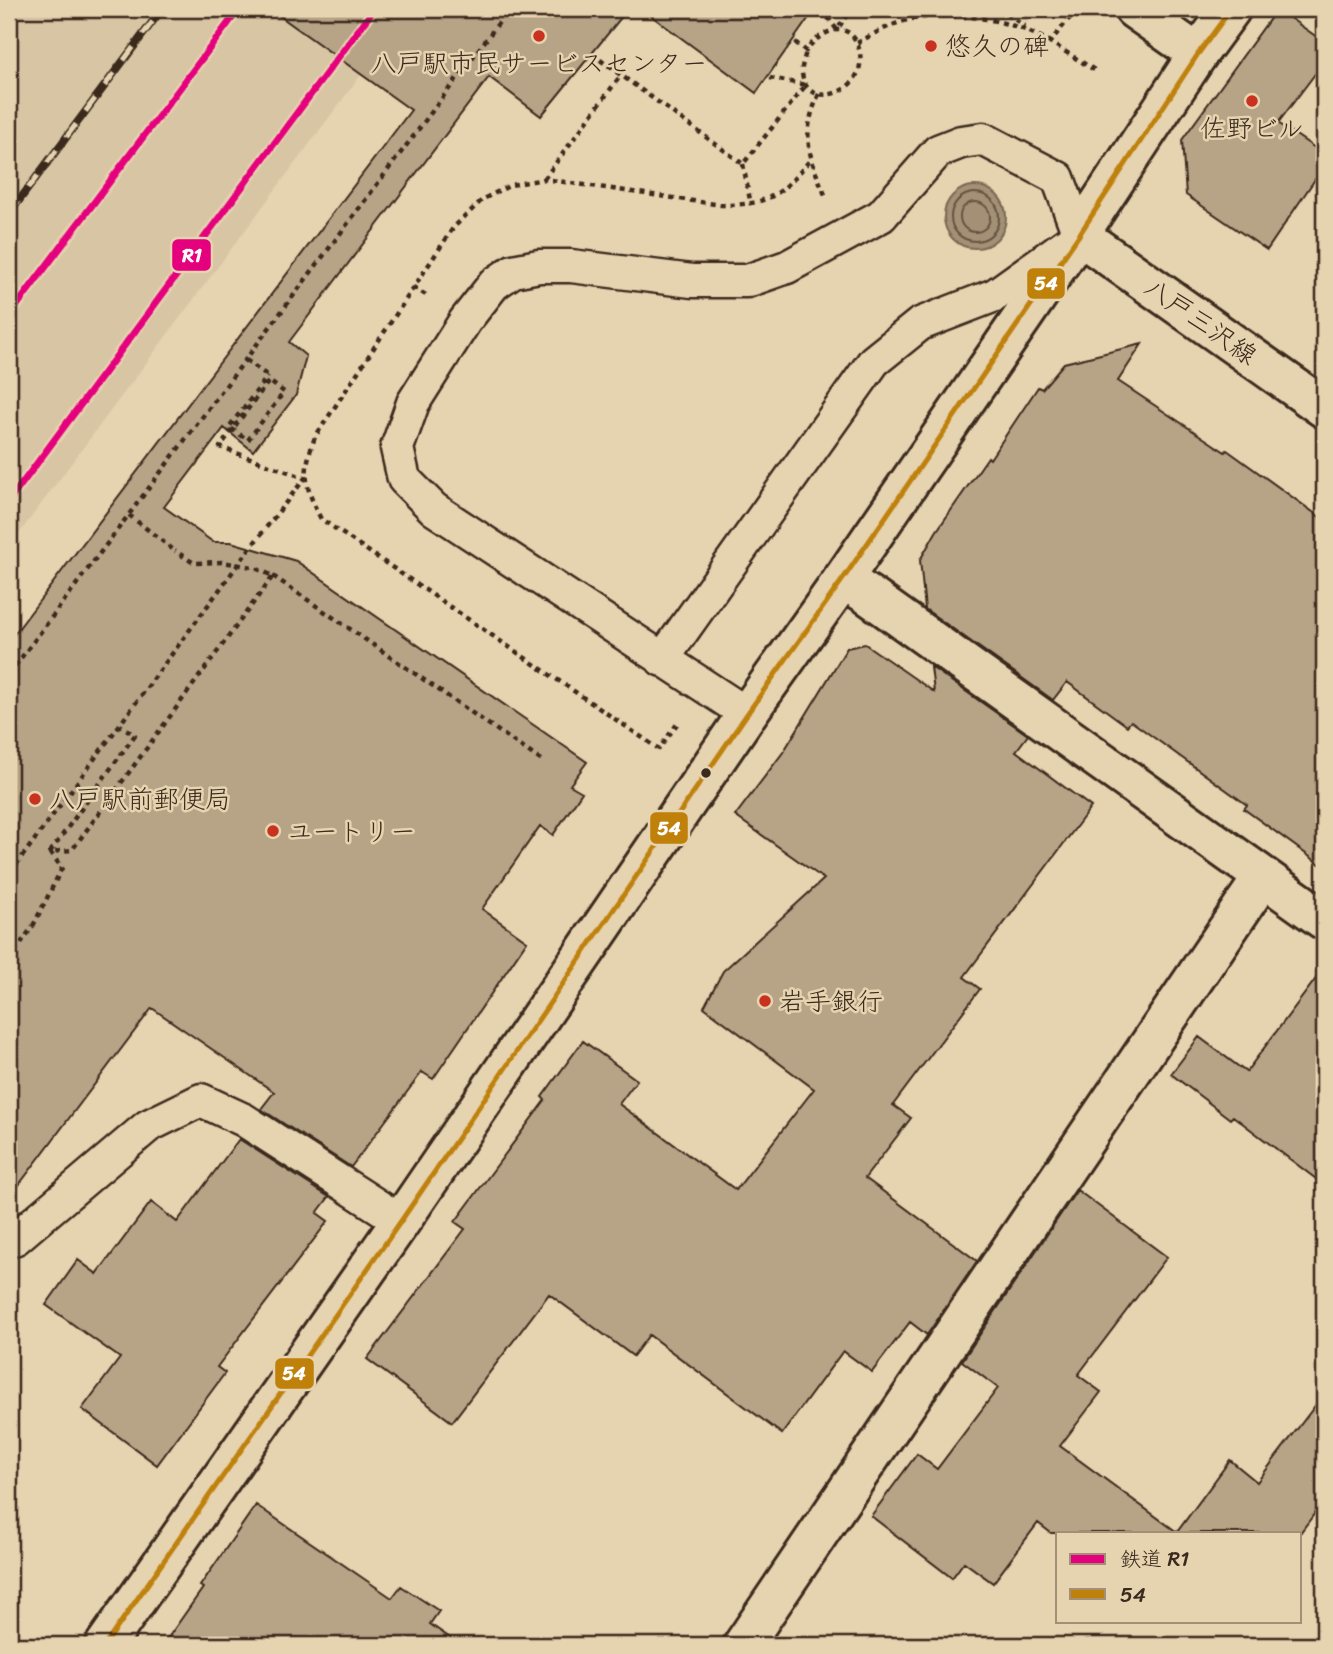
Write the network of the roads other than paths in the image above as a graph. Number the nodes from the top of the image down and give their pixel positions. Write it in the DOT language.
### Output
graph roads {
  1 [pos="1134,9"];
  2 [pos="1231,9"];
  3 [pos="1198,54"];
  4 [pos="1079,234"];
  5 [pos="1324,408"];
  6 [pos="842,579"];
  7 [pos="662,660"];
  8 [pos="747,714"];
  9 [pos="1263,877"];
  10 [pos="1324,920"];
  11 [pos="401,1221"];
  12 [pos="9,1241"];
  13 [pos="106,1645"];
  14 [pos="743,1645"];
  1 -- 3 [label="street"];
  2 -- 3 [label="street"];
  3 -- 4 [label="street"];
  4 -- 5 [label="street, 八戸三沢線"];
  4 -- 6 [label="street"];
  4 -- 7 [label="lane"];
  4 -- 7 [label="lane"];
  6 -- 8 [label="street"];
  6 -- 9 [label="street"];
  7 -- 8 [label="lane"];
  8 -- 11 [label="street"];
  9 -- 10 [label="street"];
  9 -- 14 [label="street"];
  11 -- 12 [label="lane"];
  11 -- 13 [label="street"];
}
